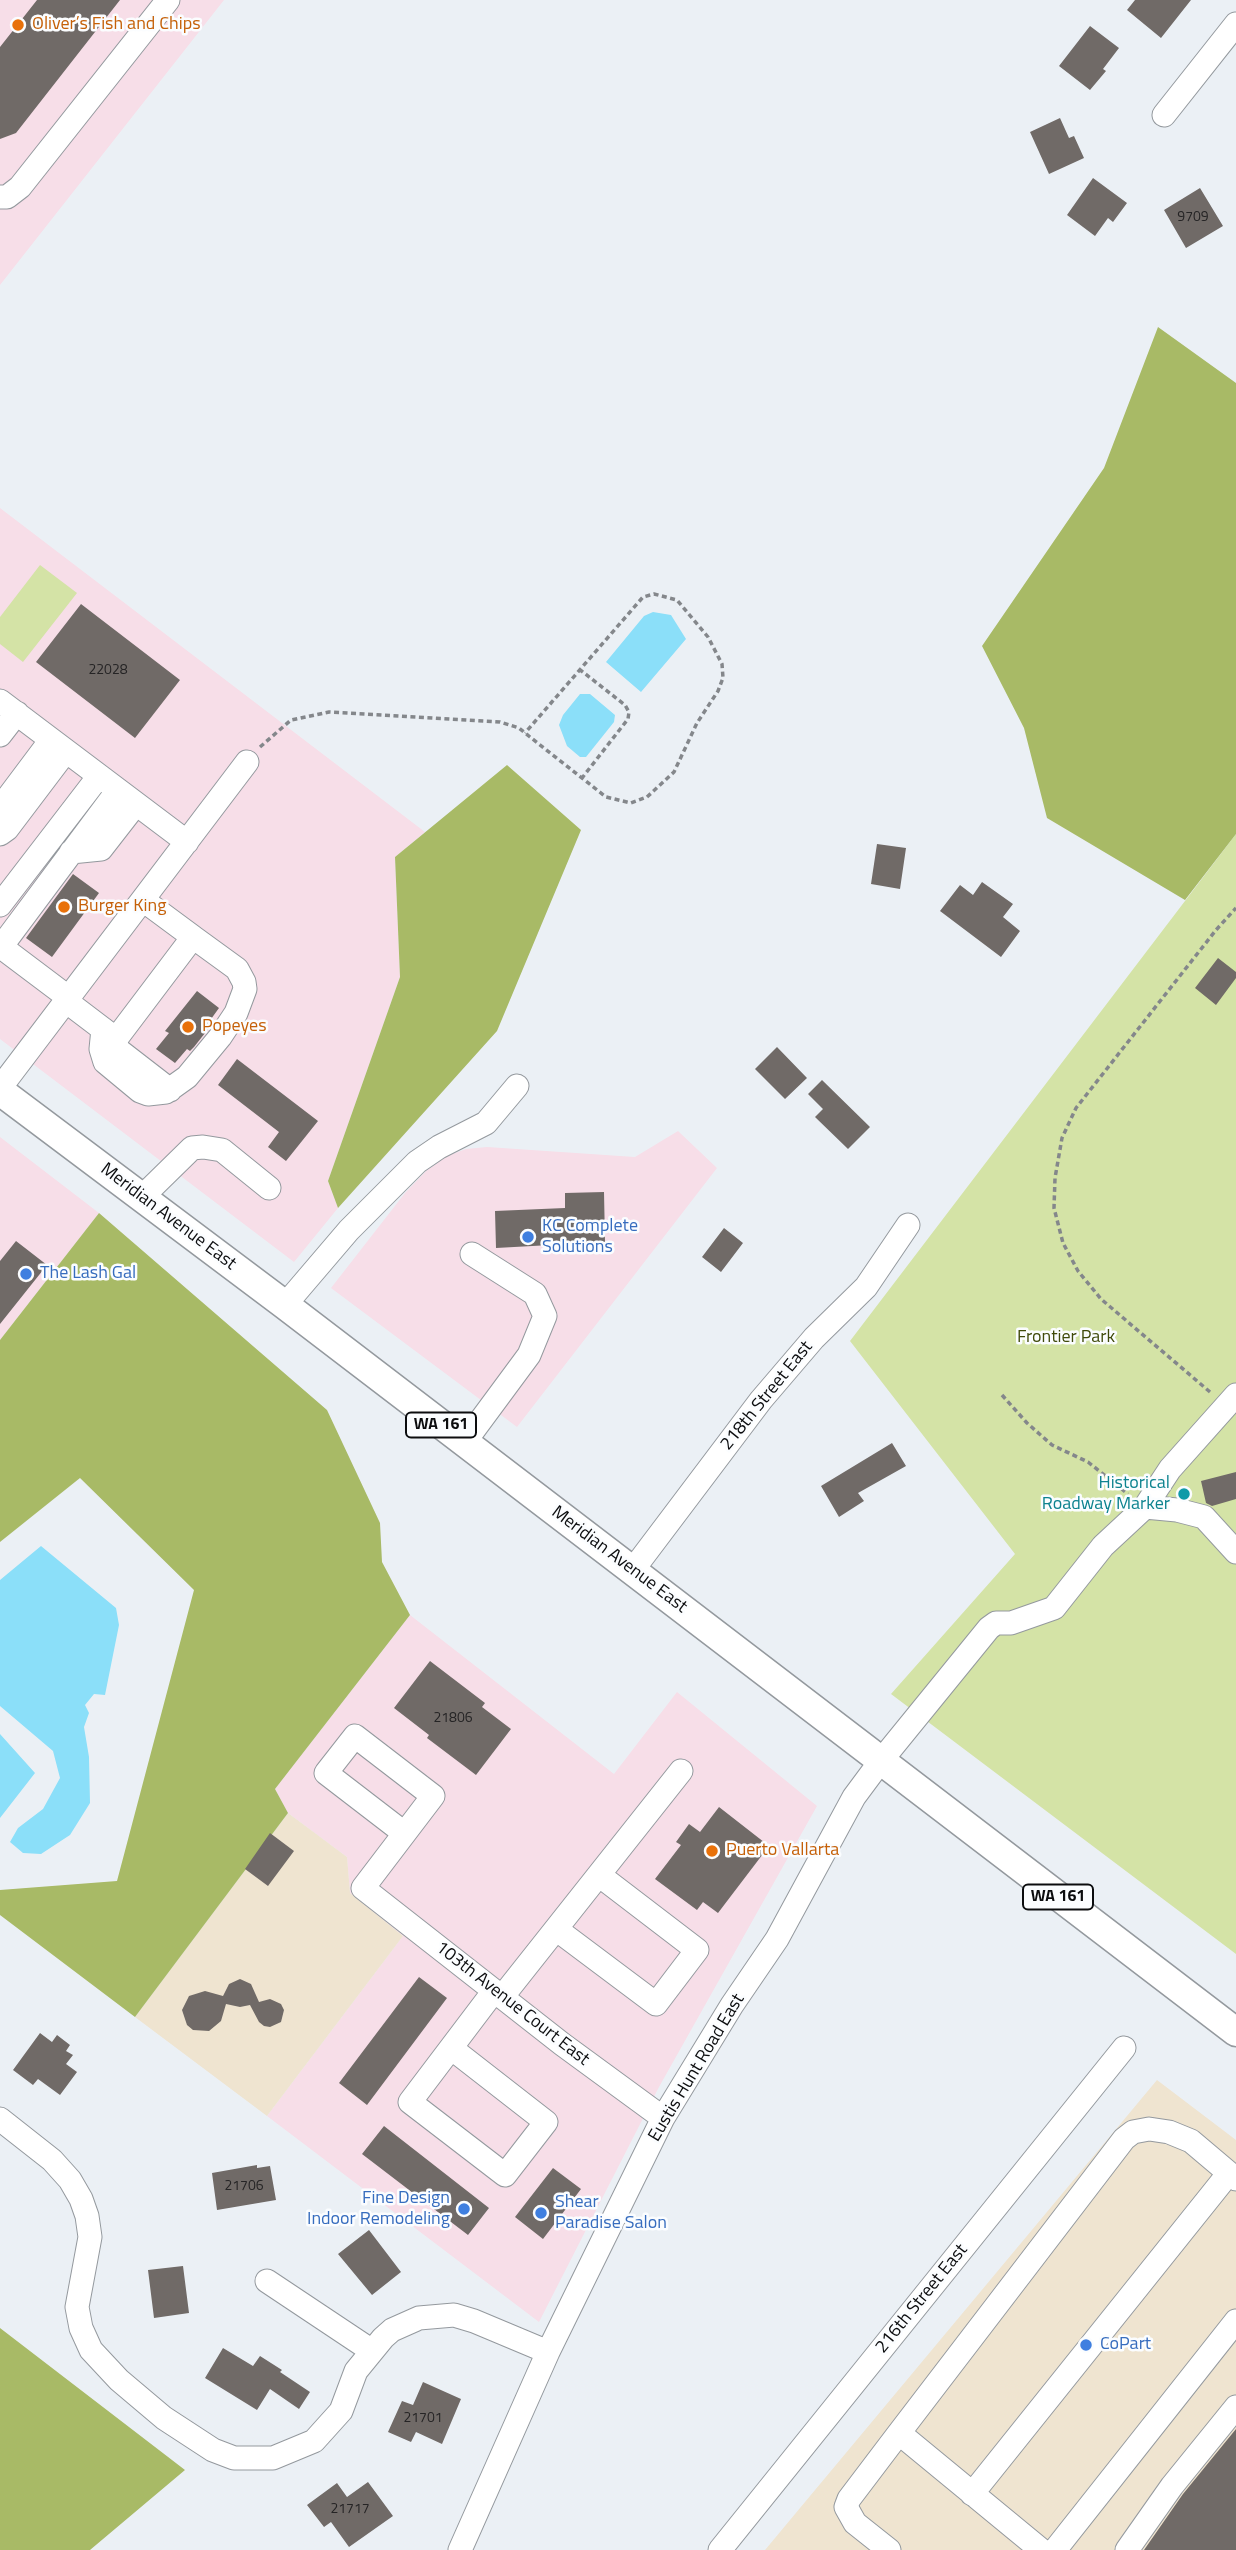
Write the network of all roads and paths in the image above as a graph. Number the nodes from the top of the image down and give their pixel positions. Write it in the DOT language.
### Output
graph roads {
  1 [pos="169,0"];
  2 [pos="1236,24"];
  3 [pos="1164,115"];
  4 [pos="0,197"];
  5 [pos="579,669"];
  6 [pos="8,707"];
  7 [pos="525,733"];
  8 [pos="0,735"];
  9 [pos="59,746"];
  10 [pos="247,762"];
  11 [pos="99,776"];
  12 [pos="582,779"];
  13 [pos="118,790"];
  14 [pos="136,804"];
  15 [pos="0,808"];
  16 [pos="0,834"];
  17 [pos="187,842"];
  18 [pos="71,852"];
  19 [pos="143,900"];
  20 [pos="0,905"];
  21 [pos="1236,908"];
  22 [pos="193,937"];
  23 [pos="0,946"];
  24 [pos="67,999"];
  25 [pos="109,1034"];
  26 [pos="517,1086"];
  27 [pos="0,1089"];
  28 [pos="269,1188"];
  29 [pos="142,1197"];
  30 [pos="908,1225"];
  31 [pos="472,1254"];
  32 [pos="285,1305"];
  33 [pos="1002,1395"];
  34 [pos="1231,1401"];
  35 [pos="464,1443"];
  36 [pos="1145,1507"];
  37 [pos="1236,1552"];
  38 [pos="632,1571"];
  39 [pos="880,1762"];
  40 [pos="681,1771"];
  41 [pos="404,1833"];
  42 [pos="599,1875"];
  43 [pos="556,1929"];
  44 [pos="498,1994"];
  45 [pos="1236,2032"];
  46 [pos="1124,2048"];
  47 [pos="450,2049"];
  48 [pos="663,2118"];
  49 [pos="0,2119"];
  50 [pos="1233,2176"];
  51 [pos="267,2281"];
  52 [pos="1236,2321"];
  53 [pos="372,2351"];
  54 [pos="548,2352"];
  55 [pos="1236,2407"];
  56 [pos="899,2433"];
  57 [pos="972,2494"];
  58 [pos="460,2550"];
  59 [pos="720,2550"];
  60 [pos="890,2550"];
  61 [pos="1041,2550"];
  62 [pos="1055,2550"];
  63 [pos="1126,2550"];
  1 -- 4 [label="street"];
  2 -- 3 [label="street"];
  5 -- 7 [label="path"];
  5 -- 12 [label="path"];
  5 -- 12 [label="path"];
  6 -- 8 [label="street"];
  6 -- 9 [label="street"];
  7 -- 10 [label="path"];
  7 -- 12 [label="path"];
  9 -- 11 [label="street"];
  9 -- 15 [label="street"];
  9 -- 16 [label="street"];
  10 -- 17 [label="street"];
  11 -- 13 [label="street"];
  11 -- 20 [label="street"];
  13 -- 14 [label="street"];
  13 -- 18 [label="street"];
  14 -- 17 [label="street"];
  14 -- 18 [label="street"];
  17 -- 19 [label="street"];
  18 -- 23 [label="street"];
  19 -- 22 [label="street"];
  19 -- 24 [label="street"];
  21 -- 34 [label="path"];
  22 -- 25 [label="street"];
  22 -- 25 [label="street"];
  23 -- 24 [label="street"];
  24 -- 25 [label="street"];
  24 -- 27 [label="street"];
  26 -- 32 [label="street"];
  27 -- 29 [label="main road, Meridian Avenue East / WA 161"];
  28 -- 29 [label="street"];
  29 -- 32 [label="main road, Meridian Avenue East / WA 161"];
  30 -- 38 [label="street, 218th Street East"];
  31 -- 35 [label="street"];
  32 -- 35 [label="main road, Meridian Avenue East / WA 161"];
  33 -- 36 [label="path"];
  34 -- 36 [label="street"];
  35 -- 38 [label="main road, Meridian Avenue East / WA 161"];
  36 -- 37 [label="street"];
  36 -- 39 [label="street, Eustis Hunt Road East"];
  38 -- 39 [label="main road, Meridian Avenue East / WA 161"];
  39 -- 45 [label="main road, Meridian Avenue East / WA 161"];
  39 -- 48 [label="street, Eustis Hunt Road East"];
  40 -- 42 [label="street"];
  41 -- 41 [label="street"];
  41 -- 44 [label="street, 103th Avenue Court East"];
  42 -- 43 [label="street"];
  42 -- 43 [label="street"];
  43 -- 44 [label="street"];
  44 -- 47 [label="street"];
  44 -- 48 [label="street, 103th Avenue Court East"];
  46 -- 59 [label="street, 216th Street East"];
  47 -- 47 [label="street"];
  48 -- 54 [label="street, Eustis Hunt Road East"];
  49 -- 53 [label="street"];
  50 -- 56 [label="street"];
  50 -- 57 [label="street"];
  51 -- 53 [label="street"];
  52 -- 62 [label="street"];
  53 -- 54 [label="street"];
  54 -- 58 [label="street, Eustis Hunt Road East"];
  55 -- 63 [label="street"];
  56 -- 57 [label="street"];
  56 -- 60 [label="street"];
  57 -- 61 [label="street"];
}
